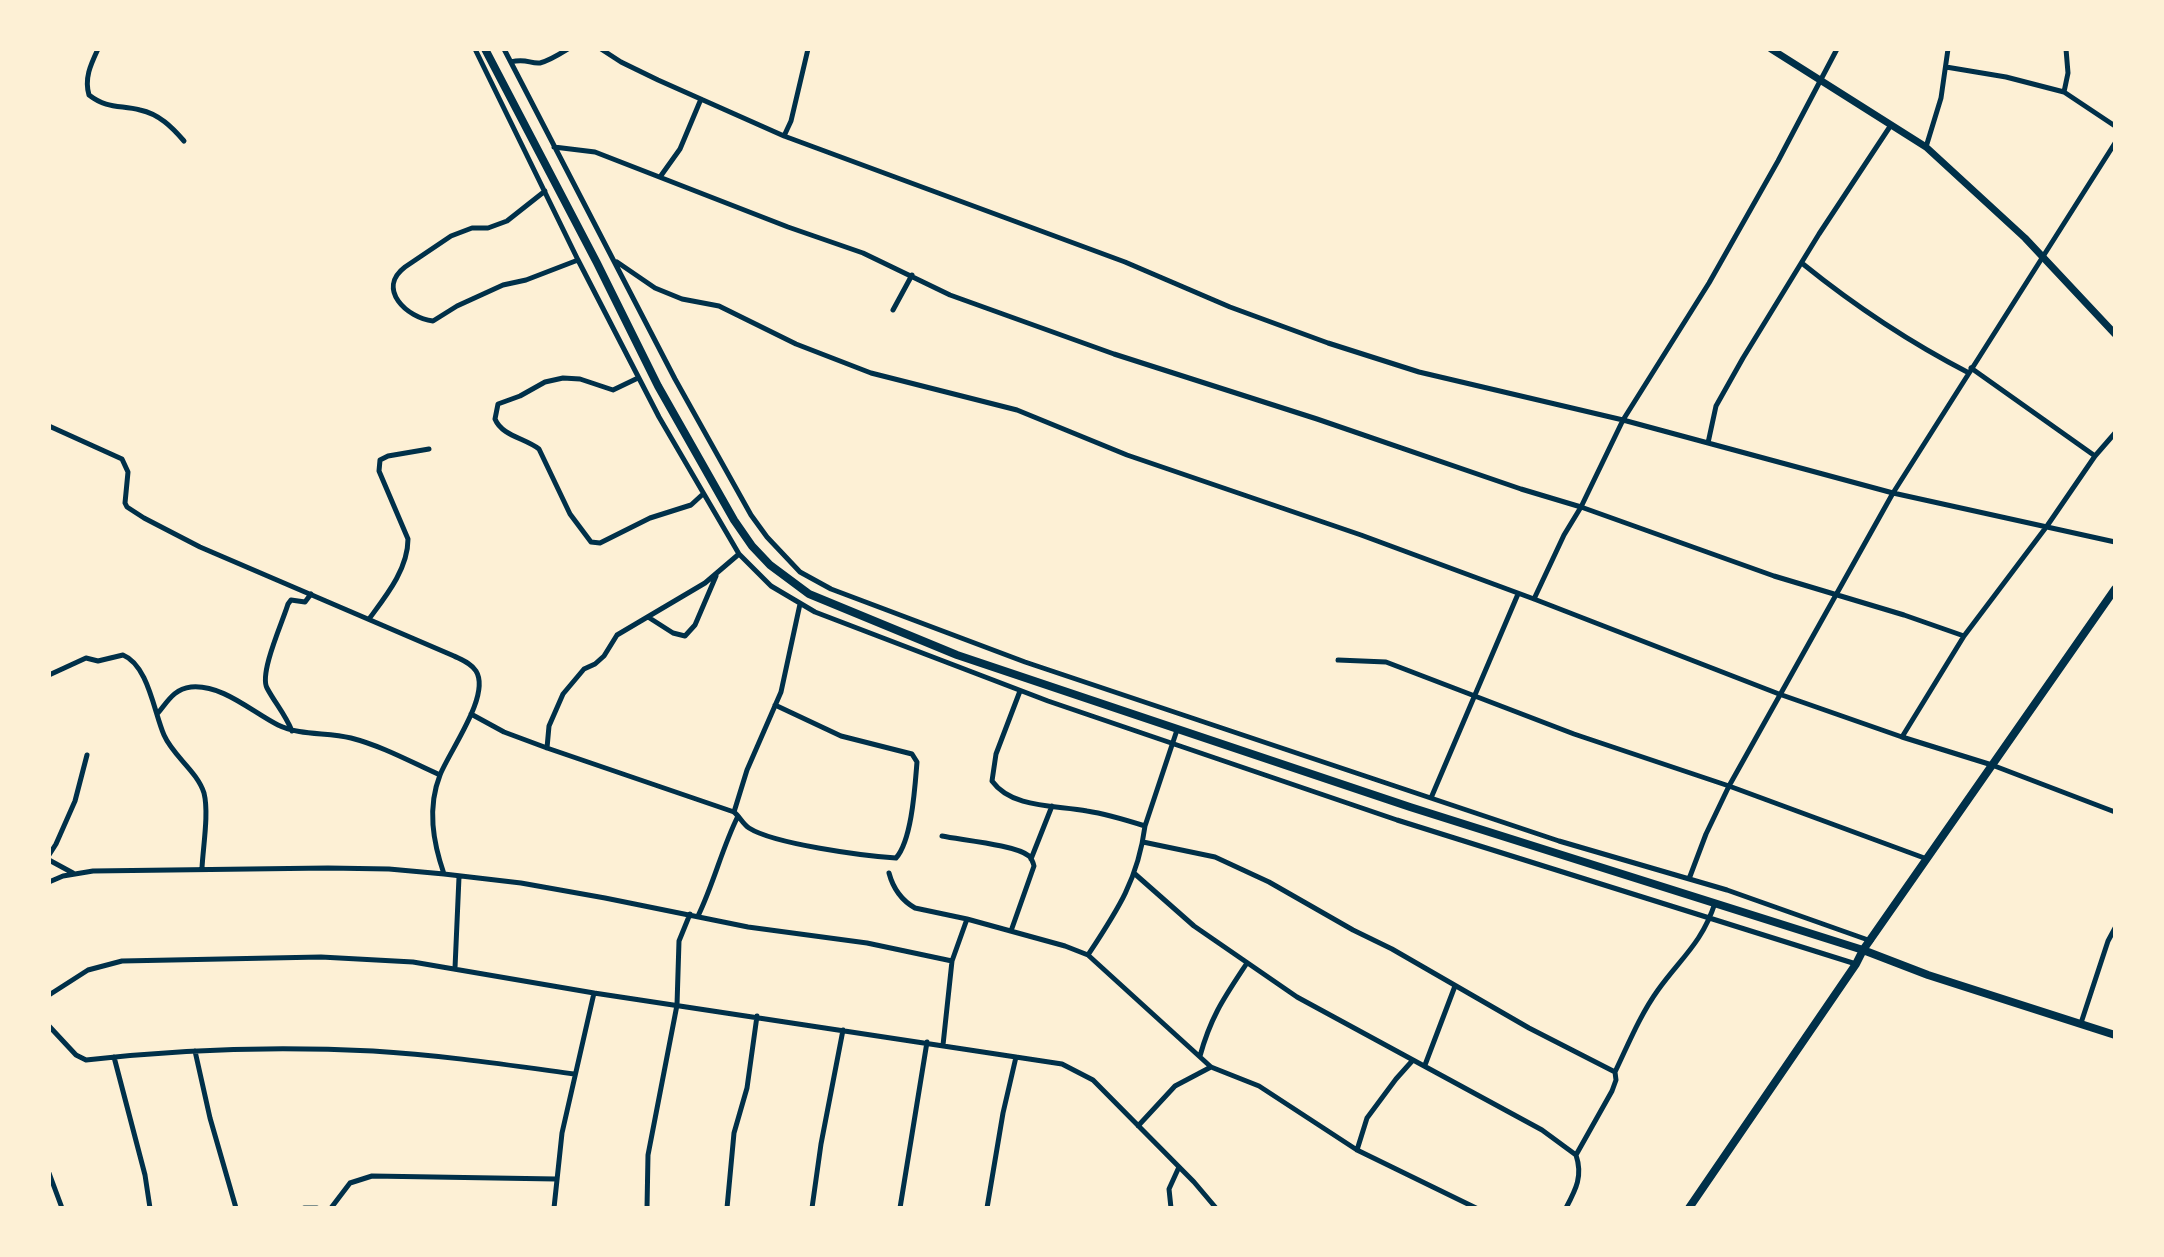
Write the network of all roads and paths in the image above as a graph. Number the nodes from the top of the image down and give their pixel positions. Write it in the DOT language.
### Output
graph roads {
  1 [pos="98,49"];
  2 [pos="475,49"];
  3 [pos="485,49"];
  4 [pos="504,49"];
  5 [pos="568,49"];
  6 [pos="601,49"];
  7 [pos="808,49"];
  8 [pos="1771,49"];
  9 [pos="1837,49"];
  10 [pos="1948,49"];
  11 [pos="2067,49"];
  12 [pos="511,62"];
  13 [pos="1946,68"];
  14 [pos="1821,80"];
  15 [pos="2064,92"];
  16 [pos="701,99"];
  17 [pos="1891,125"];
  18 [pos="2115,126"];
  19 [pos="783,136"];
  20 [pos="184,141"];
  21 [pos="2115,143"];
  22 [pos="554,147"];
  23 [pos="1926,147"];
  24 [pos="660,177"];
  25 [pos="545,191"];
  26 [pos="2042,259"];
  27 [pos="578,260"];
  28 [pos="614,260"];
  29 [pos="1803,264"];
  30 [pos="912,275"];
  31 [pos="892,310"];
  32 [pos="2115,334"];
  33 [pos="1970,371"];
  34 [pos="638,378"];
  35 [pos="1623,420"];
  36 [pos="49,426"];
  37 [pos="2115,433"];
  38 [pos="1708,443"];
  39 [pos="429,449"];
  40 [pos="2095,456"];
  41 [pos="1893,493"];
  42 [pos="703,494"];
  43 [pos="1581,506"];
  44 [pos="2047,526"];
  45 [pos="2115,542"];
  46 [pos="738,554"];
  47 [pos="716,576"];
  48 [pos="2115,589"];
  49 [pos="312,594"];
  50 [pos="809,594"];
  51 [pos="1518,594"];
  52 [pos="1835,594"];
  53 [pos="1534,599"];
  54 [pos="802,606"];
  55 [pos="648,617"];
  56 [pos="369,619"];
  57 [pos="1964,636"];
  58 [pos="1338,660"];
  59 [pos="49,675"];
  60 [pos="1020,691"];
  61 [pos="1779,694"];
  62 [pos="1473,695"];
  63 [pos="775,705"];
  64 [pos="158,713"];
  65 [pos="471,714"];
  66 [pos="1177,730"];
  67 [pos="292,731"];
  68 [pos="1902,737"];
  69 [pos="1173,744"];
  70 [pos="547,748"];
  71 [pos="87,755"];
  72 [pos="1993,765"];
  73 [pos="440,775"];
  74 [pos="1729,786"];
  75 [pos="1431,798"];
  76 [pos="1052,806"];
  77 [pos="2115,812"];
  78 [pos="736,814"];
  79 [pos="1145,826"];
  80 [pos="942,836"];
  81 [pos="1143,842"];
  82 [pos="49,855"];
  83 [pos="1031,859"];
  84 [pos="1927,859"];
  85 [pos="49,860"];
  86 [pos="202,868"];
  87 [pos="73,873"];
  88 [pos="889,873"];
  89 [pos="444,874"];
  90 [pos="1135,874"];
  91 [pos="458,877"];
  92 [pos="1689,879"];
  93 [pos="49,882"];
  94 [pos="1715,903"];
  95 [pos="690,914"];
  96 [pos="698,916"];
  97 [pos="1710,917"];
  98 [pos="967,919"];
  99 [pos="2115,928"];
  100 [pos="1011,931"];
  101 [pos="1872,941"];
  102 [pos="1863,950"];
  103 [pos="1088,955"];
  104 [pos="952,961"];
  105 [pos="1247,963"];
  106 [pos="1856,964"];
  107 [pos="455,968"];
  108 [pos="1455,986"];
  109 [pos="594,993"];
  110 [pos="49,995"];
  111 [pos="677,1005"];
  112 [pos="757,1016"];
  113 [pos="2081,1023"];
  114 [pos="49,1026"];
  115 [pos="843,1030"];
  116 [pos="2115,1035"];
  117 [pos="926,1042"];
  118 [pos="943,1045"];
  119 [pos="195,1051"];
  120 [pos="114,1056"];
  121 [pos="1016,1057"];
  122 [pos="1200,1057"];
  123 [pos="1413,1060"];
  124 [pos="1424,1065"];
  125 [pos="1211,1067"];
  126 [pos="1615,1072"];
  127 [pos="574,1074"];
  128 [pos="1138,1126"];
  129 [pos="1357,1150"];
  130 [pos="1576,1155"];
  131 [pos="1179,1167"];
  132 [pos="49,1173"];
  133 [pos="556,1179"];
  134 [pos="62,1208"];
  135 [pos="150,1208"];
  136 [pos="236,1208"];
  137 [pos="304,1208"];
  138 [pos="317,1208"];
  139 [pos="331,1208"];
  140 [pos="554,1208"];
  141 [pos="647,1208"];
  142 [pos="727,1208"];
  143 [pos="812,1208"];
  144 [pos="900,1208"];
  145 [pos="987,1208"];
  146 [pos="1171,1208"];
  147 [pos="1216,1208"];
  148 [pos="1476,1208"];
  149 [pos="1566,1208"];
  150 [pos="1689,1208"];
  1 -- 20 [label="street"];
  2 -- 25 [label="street"];
  3 -- 50 [label="main road"];
  4 -- 12 [label="street"];
  5 -- 12 [label="street"];
  6 -- 16 [label="street"];
  7 -- 19 [label="street"];
  8 -- 14 [label="main road"];
  9 -- 14 [label="street"];
  10 -- 13 [label="street"];
  11 -- 15 [label="street"];
  12 -- 22 [label="street"];
  13 -- 15 [label="street"];
  13 -- 23 [label="street"];
  14 -- 17 [label="main road"];
  14 -- 35 [label="street"];
  15 -- 18 [label="street"];
  16 -- 19 [label="street"];
  16 -- 24 [label="street"];
  17 -- 23 [label="main road"];
  17 -- 29 [label="street"];
  19 -- 35 [label="street"];
  21 -- 26 [label="street"];
  22 -- 24 [label="street"];
  22 -- 28 [label="street"];
  23 -- 26 [label="main road"];
  24 -- 30 [label="street"];
  25 -- 27 [label="street"];
  25 -- 27 [label="street"];
  26 -- 32 [label="main road"];
  26 -- 33 [label="street"];
  27 -- 34 [label="street"];
  28 -- 51 [label="street"];
  28 -- 75 [label="street"];
  29 -- 33 [label="street"];
  29 -- 38 [label="street"];
  30 -- 31 [label="street"];
  30 -- 43 [label="street"];
  33 -- 40 [label="street"];
  33 -- 41 [label="street"];
  34 -- 42 [label="street"];
  34 -- 42 [label="street"];
  35 -- 38 [label="street"];
  35 -- 43 [label="street"];
  36 -- 49 [label="street"];
  37 -- 40 [label="street"];
  38 -- 41 [label="street"];
  39 -- 56 [label="street"];
  40 -- 44 [label="street"];
  41 -- 44 [label="street"];
  41 -- 52 [label="street"];
  42 -- 46 [label="street"];
  43 -- 52 [label="street"];
  43 -- 53 [label="street"];
  44 -- 45 [label="street"];
  44 -- 57 [label="street"];
  46 -- 47 [label="street"];
  46 -- 54 [label="street"];
  47 -- 55 [label="street"];
  47 -- 55 [label="street"];
  48 -- 72 [label="main road"];
  49 -- 56 [label="street"];
  49 -- 67 [label="street"];
  50 -- 54 [label="street"];
  50 -- 66 [label="main road"];
  51 -- 53 [label="street"];
  51 -- 62 [label="street"];
  52 -- 57 [label="street"];
  52 -- 61 [label="street"];
  53 -- 61 [label="street"];
  54 -- 60 [label="street"];
  54 -- 63 [label="street"];
  55 -- 70 [label="street"];
  56 -- 65 [label="street"];
  57 -- 68 [label="street"];
  58 -- 62 [label="street"];
  59 -- 64 [label="street"];
  60 -- 69 [label="street"];
  60 -- 76 [label="street"];
  61 -- 68 [label="street"];
  61 -- 74 [label="street"];
  62 -- 74 [label="street"];
  62 -- 75 [label="street"];
  63 -- 78 [label="street"];
  63 -- 78 [label="street"];
  64 -- 67 [label="street"];
  64 -- 86 [label="street"];
  65 -- 70 [label="street"];
  65 -- 73 [label="street"];
  66 -- 69 [label="street"];
  66 -- 94 [label="main road"];
  67 -- 73 [label="street"];
  68 -- 72 [label="street"];
  69 -- 79 [label="street"];
  69 -- 97 [label="street"];
  70 -- 78 [label="street"];
  71 -- 82 [label="street"];
  72 -- 77 [label="street"];
  72 -- 84 [label="main road"];
  73 -- 89 [label="street"];
  74 -- 84 [label="street"];
  74 -- 92 [label="street"];
  75 -- 92 [label="street"];
  76 -- 79 [label="street"];
  76 -- 83 [label="street"];
  78 -- 96 [label="street"];
  79 -- 81 [label="street"];
  80 -- 83 [label="street"];
  81 -- 90 [label="street"];
  81 -- 108 [label="street"];
  83 -- 100 [label="street"];
  84 -- 101 [label="main road"];
  85 -- 87 [label="street"];
  86 -- 87 [label="street"];
  86 -- 89 [label="street"];
  87 -- 93 [label="street"];
  88 -- 98 [label="street"];
  89 -- 91 [label="street"];
  90 -- 103 [label="street"];
  90 -- 105 [label="street"];
  91 -- 95 [label="street"];
  91 -- 107 [label="street"];
  92 -- 101 [label="street"];
  94 -- 97 [label="street"];
  94 -- 102 [label="main road"];
  95 -- 96 [label="street"];
  95 -- 111 [label="street"];
  96 -- 104 [label="street"];
  97 -- 106 [label="street"];
  97 -- 126 [label="street"];
  98 -- 100 [label="street"];
  98 -- 104 [label="street"];
  99 -- 113 [label="street"];
  100 -- 103 [label="street"];
  101 -- 102 [label="main road"];
  102 -- 106 [label="main road"];
  102 -- 113 [label="main road"];
  103 -- 122 [label="street"];
  104 -- 118 [label="street"];
  105 -- 122 [label="street"];
  105 -- 123 [label="street"];
  106 -- 150 [label="main road"];
  107 -- 109 [label="street"];
  107 -- 110 [label="street"];
  108 -- 124 [label="street"];
  108 -- 126 [label="street"];
  109 -- 111 [label="street"];
  109 -- 127 [label="street"];
  111 -- 112 [label="street"];
  111 -- 141 [label="street"];
  112 -- 115 [label="street"];
  112 -- 142 [label="street"];
  113 -- 116 [label="main road"];
  114 -- 120 [label="street"];
  115 -- 117 [label="street"];
  115 -- 143 [label="street"];
  117 -- 118 [label="street"];
  117 -- 144 [label="street"];
  118 -- 121 [label="street"];
  119 -- 120 [label="street"];
  119 -- 127 [label="street"];
  119 -- 136 [label="street"];
  120 -- 135 [label="street"];
  121 -- 128 [label="street"];
  121 -- 145 [label="street"];
  122 -- 125 [label="street"];
  123 -- 124 [label="street"];
  123 -- 129 [label="street"];
  124 -- 130 [label="street"];
  125 -- 128 [label="street"];
  125 -- 129 [label="street"];
  126 -- 130 [label="street"];
  127 -- 133 [label="street"];
  128 -- 131 [label="street"];
  129 -- 148 [label="street"];
  130 -- 149 [label="street"];
  131 -- 146 [label="street"];
  131 -- 147 [label="street"];
  132 -- 134 [label="street"];
  133 -- 139 [label="street"];
  133 -- 140 [label="street"];
  137 -- 138 [label="street"];
}
